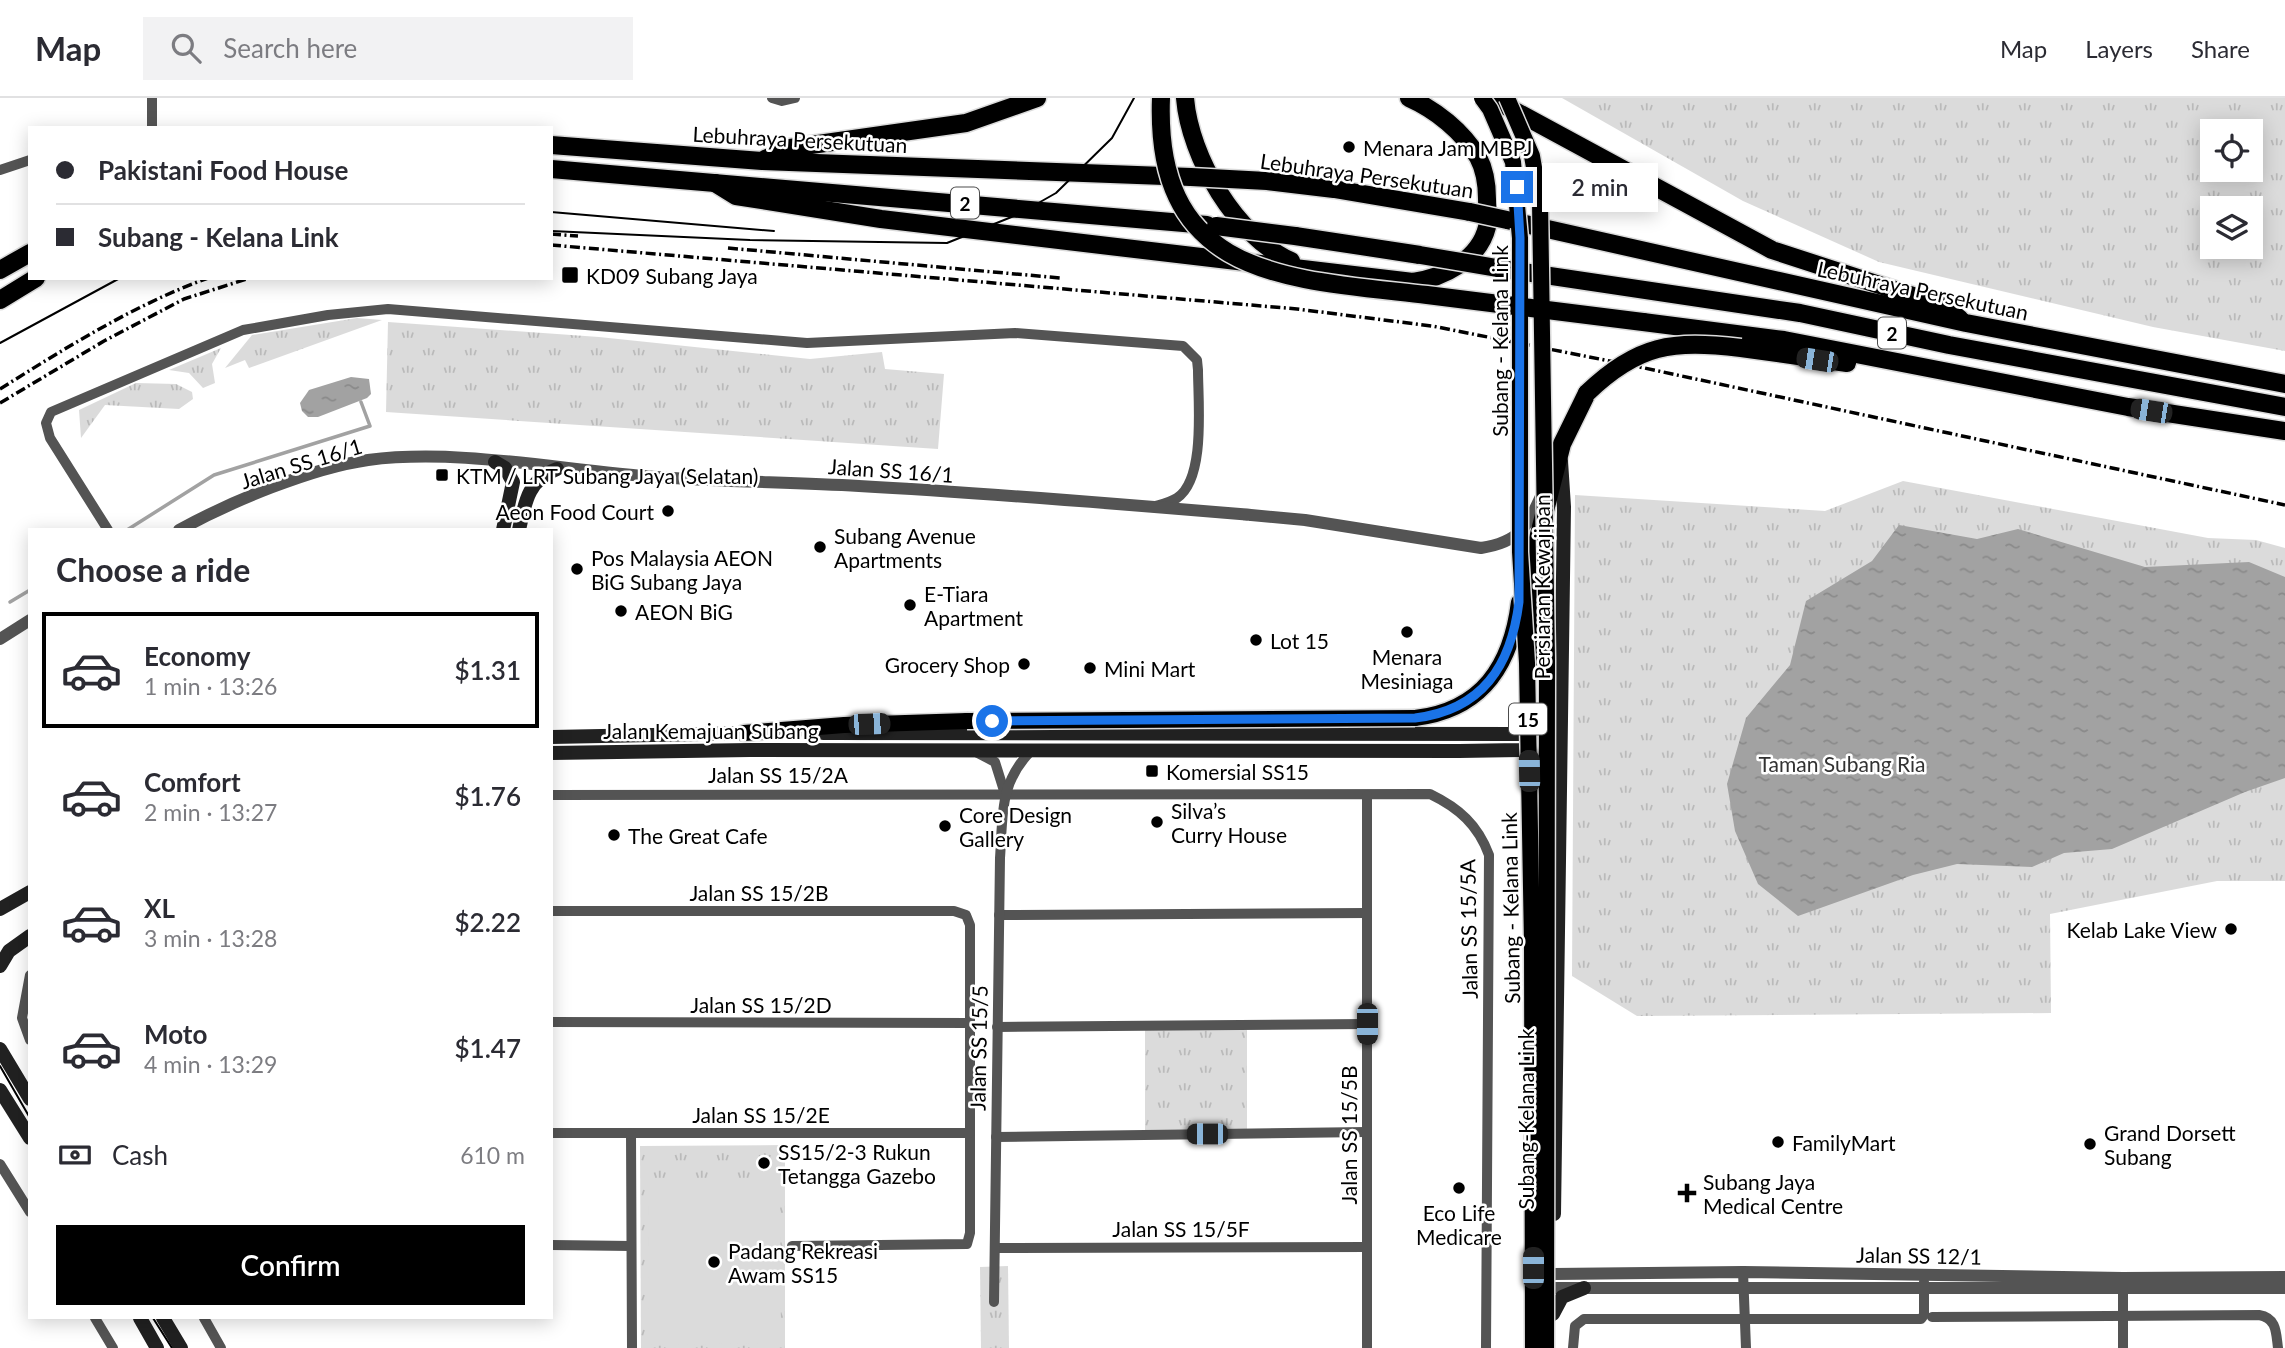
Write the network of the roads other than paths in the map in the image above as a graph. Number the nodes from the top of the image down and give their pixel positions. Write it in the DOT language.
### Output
graph roads {
  1 [pos="152,98"];
  2 [pos="772,98"];
  3 [pos="795,98"];
  4 [pos="1037,98"];
  5 [pos="1161,98"];
  6 [pos="1185,98"];
  7 [pos="1409,98"];
  8 [pos="1482,98"];
  9 [pos="1491,98"];
  10 [pos="1507,98"];
  11 [pos="152,126"];
  12 [pos="553,145"];
  13 [pos="28,161"];
  14 [pos="762,161"];
  15 [pos="553,169"];
  16 [pos="0,170"];
  17 [pos="715,183"];
  18 [pos="28,254"];
  19 [pos="0,270"];
  20 [pos="1332,271"];
  21 [pos="33,280"];
  22 [pos="0,300"];
  23 [pos="1966,323"];
  24 [pos="1874,359"];
  25 [pos="2285,384"];
  26 [pos="2285,407"];
  27 [pos="2285,431"];
  28 [pos="1560,456"];
  29 [pos="495,462"];
  30 [pos="557,469"];
  31 [pos="1154,507"];
  32 [pos="106,528"];
  33 [pos="183,528"];
  34 [pos="503,528"];
  35 [pos="520,528"];
  36 [pos="1520,552"];
  37 [pos="28,621"];
  38 [pos="0,639"];
  39 [pos="1390,705"];
  40 [pos="744,733"];
  41 [pos="1390,734"];
  42 [pos="1527,734"];
  43 [pos="553,737"];
  44 [pos="1031,751"];
  45 [pos="1481,751"];
  46 [pos="975,752"];
  47 [pos="553,753"];
  48 [pos="1559,772"];
  49 [pos="1534,786"];
  50 [pos="553,794"];
  51 [pos="1004,794"];
  52 [pos="1367,795"];
  53 [pos="28,893"];
  54 [pos="0,909"];
  55 [pos="553,911"];
  56 [pos="1367,913"];
  57 [pos="999,915"];
  58 [pos="28,935"];
  59 [pos="28,936"];
  60 [pos="0,946"];
  61 [pos="0,966"];
  62 [pos="28,986"];
  63 [pos="553,1022"];
  64 [pos="970,1023"];
  65 [pos="1367,1024"];
  66 [pos="997,1027"];
  67 [pos="28,1034"];
  68 [pos="0,1043"];
  69 [pos="3,1055"];
  70 [pos="0,1090"];
  71 [pos="28,1096"];
  72 [pos="1367,1132"];
  73 [pos="553,1133"];
  74 [pos="631,1133"];
  75 [pos="970,1133"];
  76 [pos="28,1135"];
  77 [pos="996,1137"];
  78 [pos="0,1164"];
  79 [pos="28,1209"];
  80 [pos="553,1245"];
  81 [pos="792,1245"];
  82 [pos="631,1246"];
  83 [pos="1367,1247"];
  84 [pos="995,1248"];
  85 [pos="1743,1272"];
  86 [pos="2285,1276"];
  87 [pos="1528,1277"];
  88 [pos="1553,1281"];
  89 [pos="1924,1281"];
  90 [pos="2123,1283"];
  91 [pos="1743,1287"];
  92 [pos="1584,1288"];
  93 [pos="2285,1288"];
  94 [pos="994,1302"];
  95 [pos="1553,1314"];
  96 [pos="2123,1314"];
  97 [pos="1743,1315"];
  98 [pos="1932,1317"];
  99 [pos="96,1319"];
  100 [pos="141,1319"];
  101 [pos="164,1319"];
  102 [pos="205,1319"];
  103 [pos="113,1348"];
  104 [pos="157,1348"];
  105 [pos="181,1348"];
  106 [pos="221,1348"];
  107 [pos="632,1348"];
  108 [pos="1367,1348"];
  109 [pos="1486,1348"];
  110 [pos="1529,1348"];
  111 [pos="1546,1348"];
  112 [pos="1553,1348"];
  113 [pos="1567,1348"];
  114 [pos="1573,1348"];
  115 [pos="1739,1348"];
  116 [pos="1746,1348"];
  117 [pos="2123,1348"];
  118 [pos="2278,1348"];
  1 -- 11 [label="street"];
  2 -- 3 [label="street"];
  4 -- 14 [label="highway"];
  5 -- 24 [label="highway, bridge"];
  6 -- 20 [label="highway"];
  7 -- 20 [label="highway"];
  8 -- 36 [label="main road, Subang - Kelana Link / 15, bridge"];
  9 -- 23 [label="highway"];
  10 -- 111 [label="main road, Subang-Kelana Link / 15, bridge"];
  12 -- 14 [label="highway, Lebuhraya Persekutuan / 2"];
  13 -- 16 [label="street"];
  14 -- 23 [label="highway, Lebuhraya Persekutuan / 2, bridge"];
  15 -- 17 [label="highway, 2"];
  17 -- 20 [label="highway"];
  17 -- 26 [label="highway, 2, bridge"];
  18 -- 19 [label="highway"];
  21 -- 22 [label="highway"];
  23 -- 25 [label="highway, Lebuhraya Persekutuan / 2"];
  24 -- 27 [label="highway"];
  24 -- 28 [label="highway, bridge"];
  28 -- 31 [label="street, Jalan SS 16/1"];
  28 -- 42 [label="highway"];
  28 -- 48 [label="main road, Persiaran Kewajipan"];
  29 -- 30 [label="street, Jalan SS 16/1"];
  29 -- 33 [label="street, Jalan SS 16/1"];
  29 -- 34 [label="main road"];
  30 -- 31 [label="street, Jalan SS 16/1"];
  30 -- 35 [label="main road"];
  31 -- 32 [label="street"];
  36 -- 40 [label="main road, bridge"];
  36 -- 110 [label="main road, Subang - Kelana Link / 15, bridge"];
  37 -- 38 [label="street"];
  39 -- 41 [label="main road"];
  40 -- 41 [label="main road, Jalan Kemajuan Subang"];
  40 -- 43 [label="main road, Jalan Kemajuan Subang"];
  41 -- 42 [label="main road, Jalan Kemajuan Subang"];
  42 -- 45 [label="main road, Jalan Kemajuan Subang"];
  42 -- 48 [label="main road"];
  42 -- 49 [label="main road"];
  44 -- 45 [label="main road, Jalan Kemajuan Subang"];
  44 -- 46 [label="main road, Jalan Kemajuan Subang"];
  44 -- 51 [label="street, Jalan SS 15/5"];
  45 -- 49 [label="main road"];
  46 -- 47 [label="main road, Jalan Kemajuan Subang"];
  46 -- 51 [label="street, Jalan SS 15/5"];
  48 -- 88 [label="main road, Persiaran Kewajipan"];
  49 -- 87 [label="main road"];
  50 -- 51 [label="street, Jalan SS 15/2A"];
  51 -- 52 [label="street, Jalan SS 15/5A"];
  51 -- 57 [label="street, Jalan SS 15/5"];
  52 -- 56 [label="street, Jalan SS 15/5B"];
  52 -- 109 [label="street, Jalan SS 15/5A"];
  53 -- 54 [label="main road"];
  55 -- 64 [label="street, Jalan SS 15/2B"];
  56 -- 57 [label="street"];
  56 -- 65 [label="street, Jalan SS 15/5B"];
  57 -- 66 [label="street, Jalan SS 15/5"];
  58 -- 60 [label="main road"];
  59 -- 61 [label="main road"];
  62 -- 67 [label="street"];
  63 -- 64 [label="street, Jalan SS 15/2D"];
  64 -- 75 [label="street"];
  65 -- 66 [label="street"];
  65 -- 72 [label="street, Jalan SS 15/5B"];
  66 -- 77 [label="street, Jalan SS 15/5"];
  68 -- 69 [label="main road"];
  69 -- 71 [label="main road"];
  70 -- 76 [label="main road"];
  72 -- 77 [label="street"];
  72 -- 83 [label="street, Jalan SS 15/5B"];
  73 -- 74 [label="street, Jalan SS 15/2E"];
  74 -- 75 [label="street, Jalan SS 15/2E"];
  74 -- 82 [label="street"];
  75 -- 81 [label="street"];
  77 -- 84 [label="street, Jalan SS 15/5"];
  78 -- 79 [label="street"];
  80 -- 82 [label="street"];
  82 -- 107 [label="street"];
  83 -- 84 [label="street, Jalan SS 15/5F"];
  83 -- 108 [label="street, Jalan SS 15/5B"];
  84 -- 94 [label="street, Jalan SS 15/5"];
  85 -- 88 [label="street, Jalan SS 12/1"];
  85 -- 89 [label="street, Jalan SS 12/1"];
  85 -- 91 [label="street"];
  86 -- 90 [label="street, Jalan SS 12/1"];
  87 -- 88 [label="main road"];
  87 -- 110 [label="main road"];
  88 -- 92 [label="street, Jalan SS 12/1"];
  88 -- 95 [label="main road, Persiaran Kewajipan"];
  89 -- 90 [label="street, Jalan SS 12/1"];
  89 -- 91 [label="street, Jalan SS 12/1"];
  89 -- 97 [label="street"];
  90 -- 93 [label="street, Jalan SS 12/1"];
  90 -- 96 [label="street"];
  91 -- 92 [label="street, Jalan SS 12/1"];
  91 -- 97 [label="street"];
  92 -- 95 [label="main road"];
  95 -- 112 [label="main road, Persiaran Kewajipan"];
  96 -- 98 [label="street"];
  96 -- 117 [label="street"];
  96 -- 118 [label="street"];
  97 -- 113 [label="street"];
  97 -- 114 [label="street"];
  97 -- 115 [label="street"];
  97 -- 116 [label="street"];
  99 -- 103 [label="street"];
  100 -- 104 [label="main road"];
  101 -- 105 [label="main road"];
  102 -- 106 [label="street"];
}
